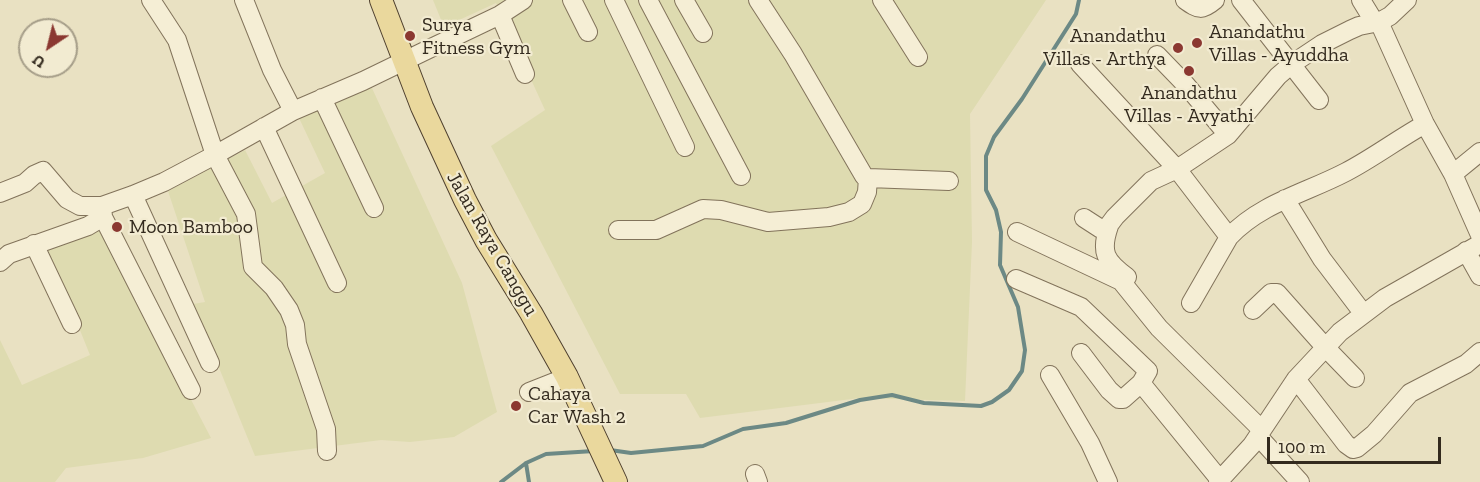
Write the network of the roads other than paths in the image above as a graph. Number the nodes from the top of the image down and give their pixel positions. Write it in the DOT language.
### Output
graph roads {
  1 [pos="151,0"];
  2 [pos="244,0"];
  3 [pos="381,0"];
  4 [pos="523,0"];
  5 [pos="572,0"];
  6 [pos="614,0"];
  7 [pos="648,0"];
  8 [pos="684,0"];
  9 [pos="758,0"];
  10 [pos="882,0"];
  11 [pos="1185,0"];
  12 [pos="1215,0"];
  13 [pos="1241,0"];
  14 [pos="1361,0"];
  15 [pos="1407,0"];
  16 [pos="500,15"];
  17 [pos="1377,23"];
  18 [pos="588,32"];
  19 [pos="703,33"];
  20 [pos="1157,55"];
  21 [pos="918,57"];
  22 [pos="403,62"];
  23 [pos="1080,64"];
  24 [pos="1292,64"];
  25 [pos="525,74"];
  26 [pos="322,98"];
  27 [pos="1319,100"];
  28 [pos="292,111"];
  29 [pos="1425,124"];
  30 [pos="264,127"];
  31 [pos="1228,135"];
  32 [pos="685,147"];
  33 [pos="1480,152"];
  34 [pos="215,155"];
  35 [pos="1177,169"];
  36 [pos="1453,174"];
  37 [pos="741,176"];
  38 [pos="868,178"];
  39 [pos="949,181"];
  40 [pos="0,193"];
  41 [pos="133,195"];
  42 [pos="1285,198"];
  43 [pos="374,208"];
  44 [pos="102,211"];
  45 [pos="1084,218"];
  46 [pos="1109,226"];
  47 [pos="618,230"];
  48 [pos="1017,232"];
  49 [pos="1480,235"];
  50 [pos="1229,237"];
  51 [pos="34,244"];
  52 [pos="1473,248"];
  53 [pos="0,262"];
  54 [pos="1480,276"];
  55 [pos="1016,279"];
  56 [pos="337,283"];
  57 [pos="1139,286"];
  58 [pos="1191,303"];
  59 [pos="1253,310"];
  60 [pos="1363,313"];
  61 [pos="72,324"];
  62 [pos="1325,347"];
  63 [pos="1480,352"];
  64 [pos="1081,353"];
  65 [pos="210,363"];
  66 [pos="1050,375"];
  67 [pos="567,377"];
  68 [pos="1355,378"];
  69 [pos="1296,379"];
  70 [pos="1141,383"];
  71 [pos="191,390"];
  72 [pos="529,392"];
  73 [pos="1260,433"];
  74 [pos="327,451"];
  75 [pos="1225,479"];
  76 [pos="616,482"];
  77 [pos="1108,482"];
  78 [pos="1300,482"];
  1 -- 34 [label="street"];
  2 -- 28 [label="street"];
  3 -- 22 [label="main road, Jalan Raya Canggu"];
  4 -- 16 [label="street"];
  5 -- 18 [label="street"];
  6 -- 32 [label="street"];
  7 -- 37 [label="street"];
  8 -- 19 [label="street"];
  9 -- 38 [label="street"];
  10 -- 21 [label="street"];
  11 -- 12 [label="street"];
  13 -- 24 [label="street"];
  14 -- 17 [label="street"];
  15 -- 17 [label="street"];
  16 -- 22 [label="street"];
  16 -- 25 [label="street"];
  17 -- 24 [label="street"];
  17 -- 29 [label="street"];
  20 -- 31 [label="street"];
  22 -- 26 [label="street"];
  22 -- 67 [label="main road, Jalan Raya Canggu"];
  23 -- 35 [label="street"];
  24 -- 27 [label="street"];
  24 -- 31 [label="street"];
  26 -- 28 [label="street"];
  26 -- 43 [label="street"];
  28 -- 30 [label="street"];
  29 -- 36 [label="street"];
  29 -- 42 [label="street"];
  30 -- 34 [label="street"];
  30 -- 56 [label="street"];
  31 -- 35 [label="street"];
  33 -- 36 [label="street"];
  34 -- 41 [label="street"];
  34 -- 74 [label="street"];
  35 -- 46 [label="street"];
  35 -- 50 [label="street"];
  36 -- 49 [label="street"];
  38 -- 39 [label="street"];
  38 -- 47 [label="street"];
  40 -- 44 [label="street"];
  41 -- 44 [label="street"];
  41 -- 65 [label="street"];
  42 -- 50 [label="street"];
  42 -- 60 [label="street"];
  44 -- 51 [label="street"];
  44 -- 71 [label="street"];
  45 -- 46 [label="street"];
  46 -- 57 [label="street"];
  48 -- 73 [label="street"];
  50 -- 58 [label="street"];
  51 -- 53 [label="street"];
  51 -- 61 [label="street"];
  52 -- 54 [label="street"];
  52 -- 60 [label="street"];
  55 -- 70 [label="street"];
  59 -- 62 [label="street"];
  60 -- 62 [label="street"];
  62 -- 68 [label="street"];
  62 -- 69 [label="street"];
  63 -- 69 [label="street"];
  64 -- 70 [label="street"];
  66 -- 77 [label="street"];
  67 -- 72 [label="street"];
  67 -- 76 [label="main road, Jalan Raya Canggu"];
  69 -- 73 [label="street"];
  70 -- 75 [label="street"];
  73 -- 75 [label="street"];
  73 -- 78 [label="street"];
}
